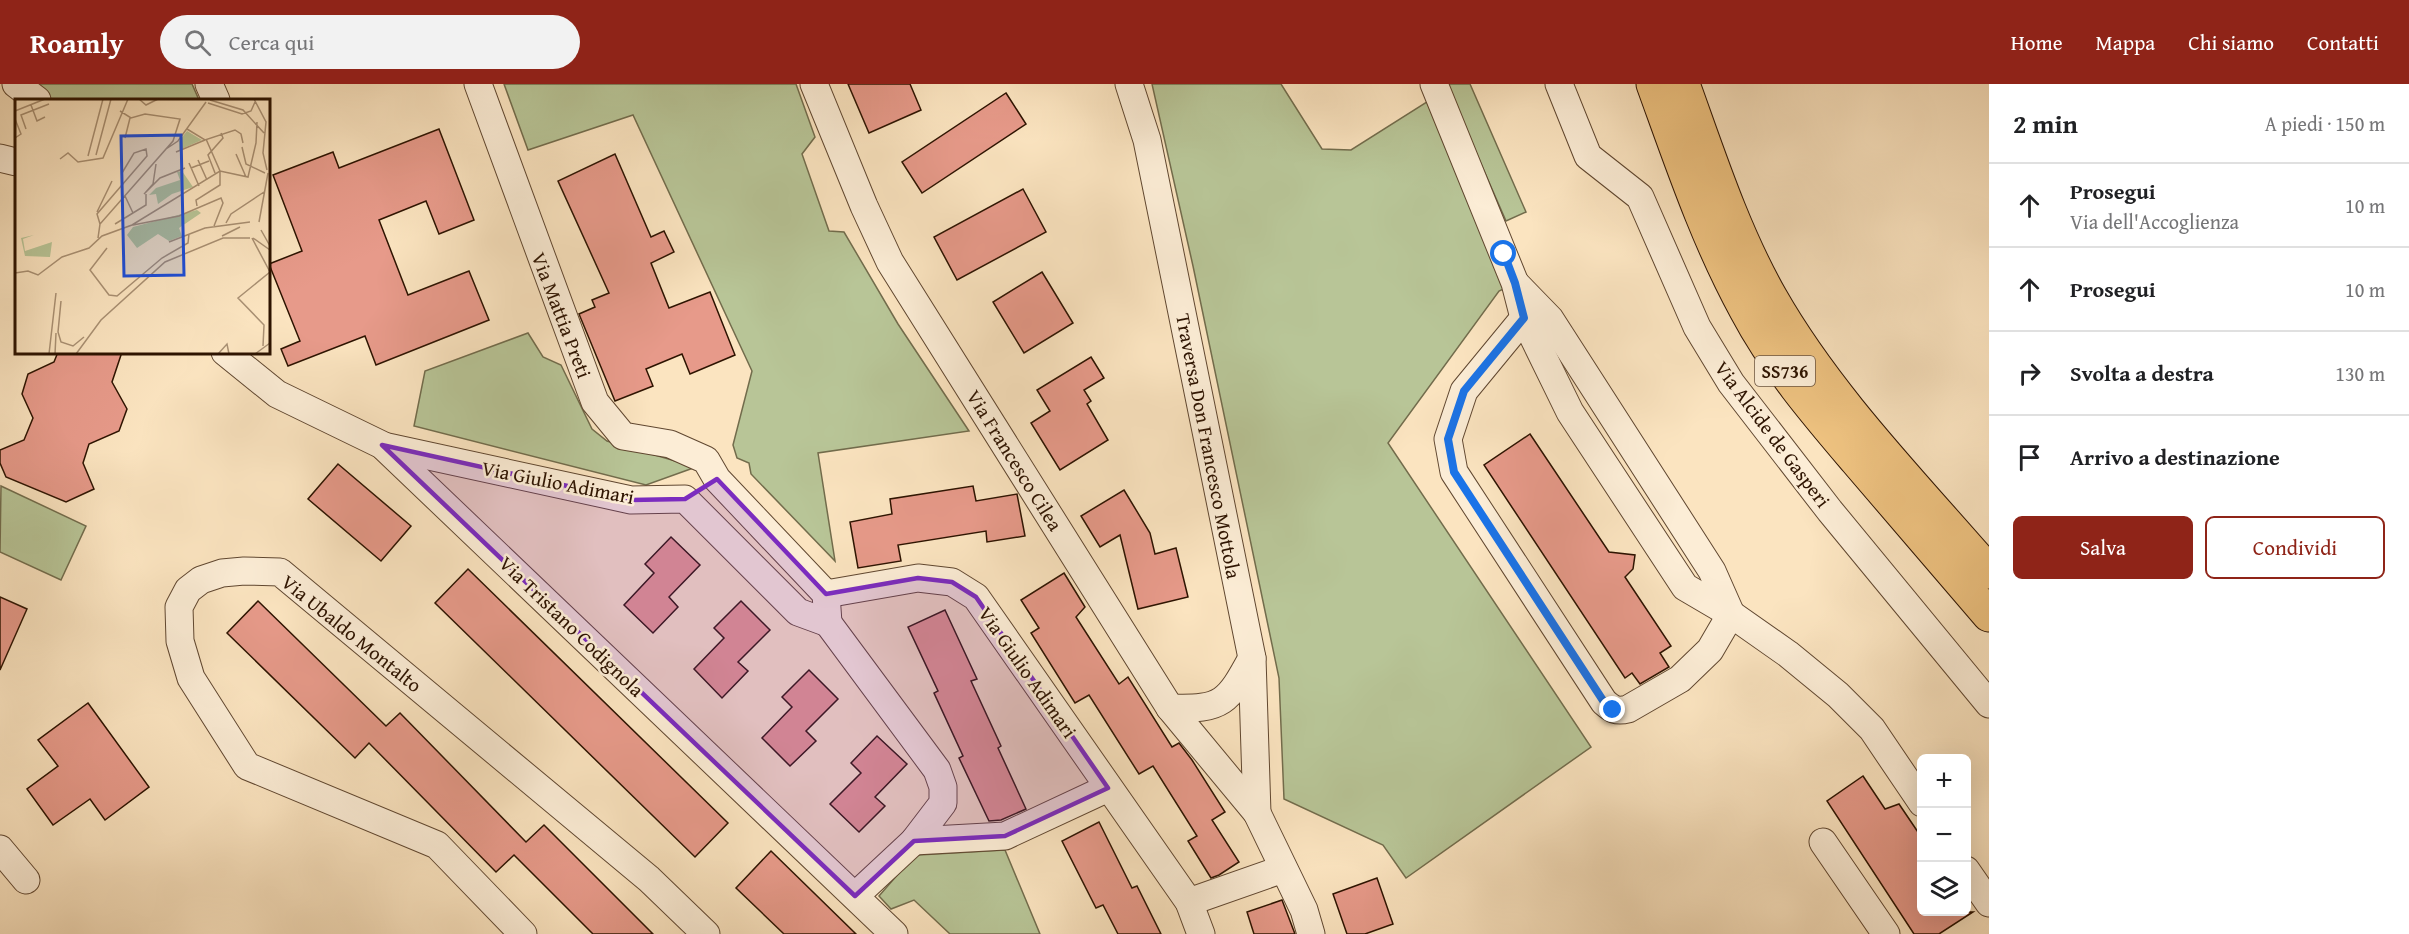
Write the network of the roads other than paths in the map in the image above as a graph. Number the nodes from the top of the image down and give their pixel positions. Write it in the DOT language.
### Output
graph roads {
  1 [pos="16,84"];
  2 [pos="209,84"];
  3 [pos="478,84"];
  4 [pos="814,84"];
  5 [pos="1130,84"];
  6 [pos="1434,84"];
  7 [pos="1559,84"];
  8 [pos="1653,84"];
  9 [pos="1683,84"];
  10 [pos="36,99"];
  11 [pos="216,99"];
  12 [pos="0,158"];
  13 [pos="15,162"];
  14 [pos="1515,283"];
  15 [pos="1524,318"];
  16 [pos="227,354"];
  17 [pos="382,445"];
  18 [pos="717,479"];
  19 [pos="685,499"];
  20 [pos="1989,572"];
  21 [pos="826,594"];
  22 [pos="1731,614"];
  23 [pos="1989,615"];
  24 [pos="828,623"];
  25 [pos="1252,658"];
  26 [pos="1989,704"];
  27 [pos="1170,708"];
  28 [pos="1108,788"];
  29 [pos="1917,796"];
  30 [pos="1257,813"];
  31 [pos="914,841"];
  32 [pos="1823,842"];
  33 [pos="0,849"];
  34 [pos="1283,869"];
  35 [pos="1971,877"];
  36 [pos="26,880"];
  37 [pos="855,896"];
  38 [pos="1189,902"];
  39 [pos="1989,903"];
  40 [pos="523,934"];
  41 [pos="706,934"];
  42 [pos="894,934"];
  43 [pos="1201,934"];
  44 [pos="1311,934"];
  45 [pos="1886,934"];
  1 -- 10 [label="street"];
  2 -- 11 [label="street"];
  3 -- 18 [label="street, Via Mattia Preti"];
  4 -- 27 [label="street, Via Francesco Cilea"];
  5 -- 25 [label="street, Traversa Don Francesco Mottola"];
  6 -- 14 [label="street"];
  7 -- 26 [label="street, Via Alcide de Gasperi"];
  8 -- 23 [label="highway, SS736"];
  9 -- 20 [label="highway, SS736"];
  12 -- 13 [label="street"];
  14 -- 15 [label="street"];
  14 -- 22 [label="street"];
  15 -- 22 [label="street"];
  15 -- 22 [label="street"];
  16 -- 17 [label="street, Via Tristano Codignola"];
  17 -- 19 [label="street, Via Giulio Adimari"];
  17 -- 37 [label="street, Via Tristano Codignola"];
  18 -- 19 [label="street"];
  18 -- 21 [label="street, Via Mattia Preti"];
  19 -- 24 [label="street"];
  21 -- 24 [label="street"];
  21 -- 28 [label="street, Via Giulio Adimari"];
  22 -- 29 [label="street"];
  24 -- 31 [label="street"];
  25 -- 27 [label="street"];
  25 -- 30 [label="street, Traversa Don Francesco Mottola"];
  27 -- 30 [label="street, Via Francesco Cilea"];
  28 -- 31 [label="street"];
  28 -- 38 [label="street, Via Giulio Adimari"];
  30 -- 34 [label="street"];
  31 -- 37 [label="street"];
  32 -- 45 [label="street"];
  33 -- 36 [label="street"];
  34 -- 38 [label="street"];
  34 -- 44 [label="street"];
  35 -- 39 [label="street"];
  37 -- 42 [label="street, Via Tristano Codignola"];
  38 -- 43 [label="street, Via Giulio Adimari"];
  40 -- 41 [label="street, Via Ubaldo Montalto"];
}
